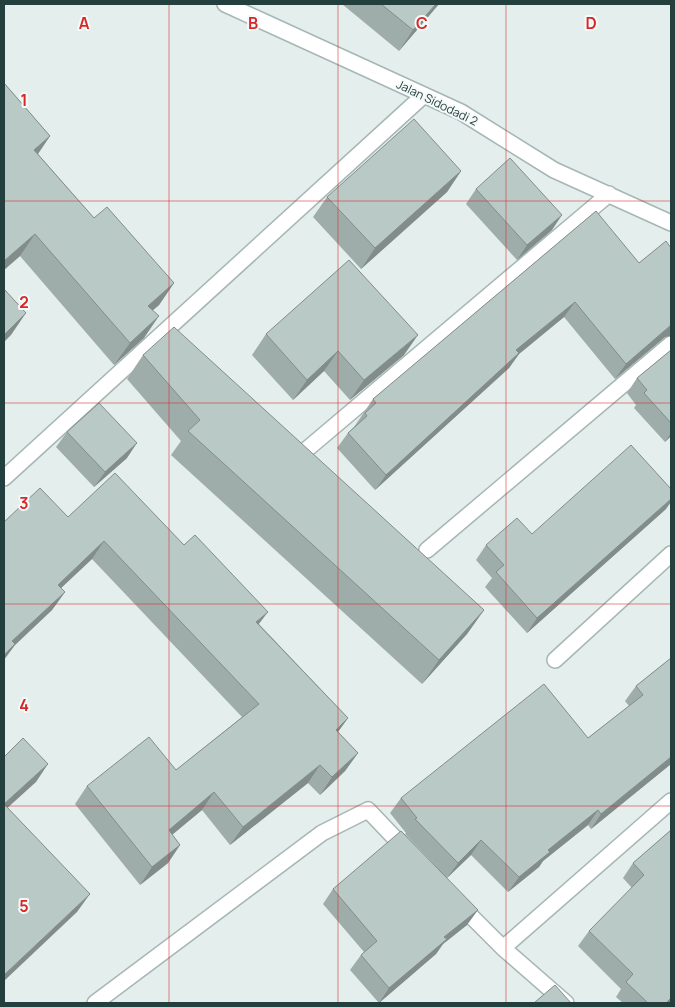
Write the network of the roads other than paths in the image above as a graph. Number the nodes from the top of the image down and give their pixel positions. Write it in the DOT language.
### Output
graph roads {
  1 [pos="225,4"];
  2 [pos="424,95"];
  3 [pos="609,194"];
  4 [pos="671,223"];
  5 [pos="671,344"];
  6 [pos="306,450"];
  7 [pos="4,478"];
  8 [pos="427,550"];
  9 [pos="671,554"];
  10 [pos="555,660"];
  11 [pos="671,801"];
  12 [pos="422,865"];
  13 [pos="449,893"];
  14 [pos="503,948"];
  15 [pos="95,1003"];
  16 [pos="566,1003"];
  1 -- 2 [label="street, Jalan Sidodadi 2"];
  2 -- 3 [label="street, Jalan Sidodadi 2"];
  2 -- 7 [label="street"];
  3 -- 4 [label="street, Jalan Sidodadi 2"];
  3 -- 6 [label="street"];
  5 -- 8 [label="street"];
  9 -- 10 [label="street"];
  11 -- 14 [label="street"];
  12 -- 15 [label="street"];
  13 -- 14 [label="street"];
  14 -- 16 [label="street"];
}
